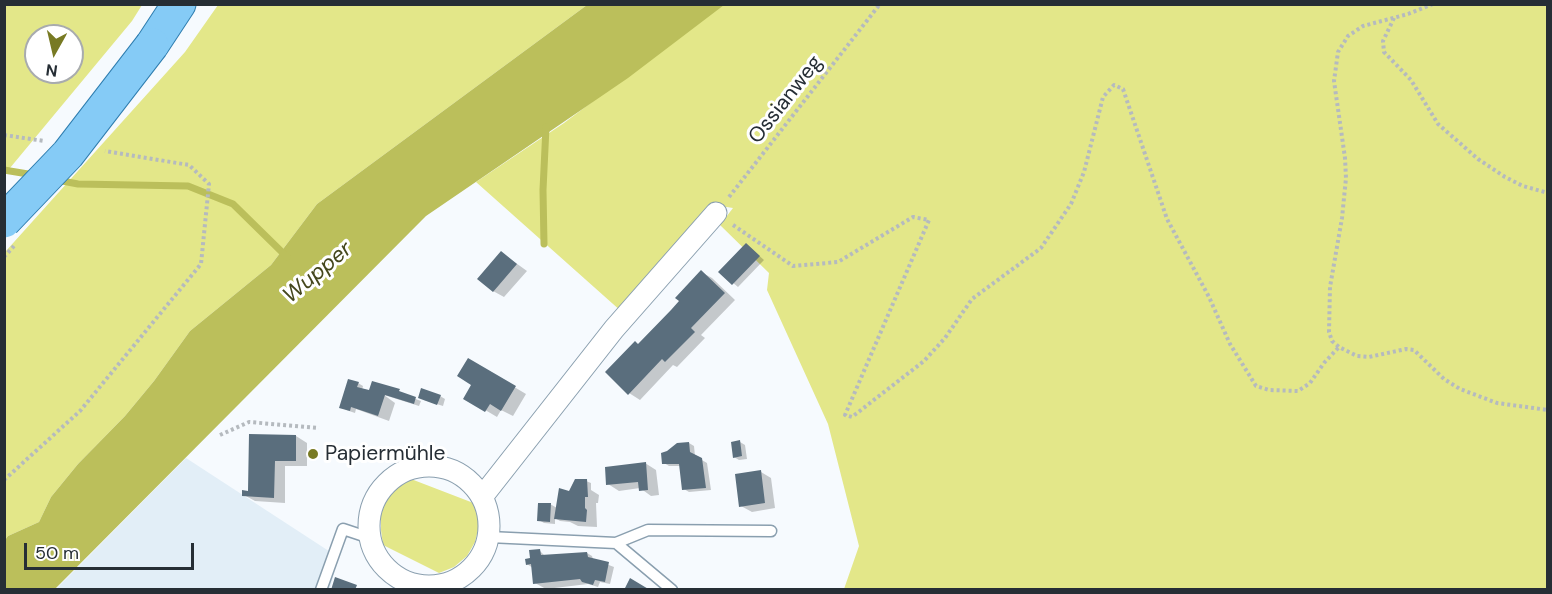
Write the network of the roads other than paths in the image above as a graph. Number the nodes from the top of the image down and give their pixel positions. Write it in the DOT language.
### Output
graph roads {
  1 [pos="179,4"];
  2 [pos="716,213"];
  3 [pos="4,221"];
  4 [pos="482,497"];
  5 [pos="771,531"];
  6 [pos="489,537"];
  7 [pos="370,538"];
  8 [pos="616,543"];
  9 [pos="469,583"];
  10 [pos="321,590"];
  11 [pos="672,590"];
  1 -- 3 [label="main road, bridge"];
  2 -- 4 [label="street"];
  4 -- 6 [label="street"];
  4 -- 7 [label="street"];
  5 -- 8 [label="lane"];
  6 -- 8 [label="lane"];
  6 -- 9 [label="street"];
  7 -- 9 [label="street"];
  7 -- 10 [label="lane"];
  8 -- 11 [label="lane"];
}
